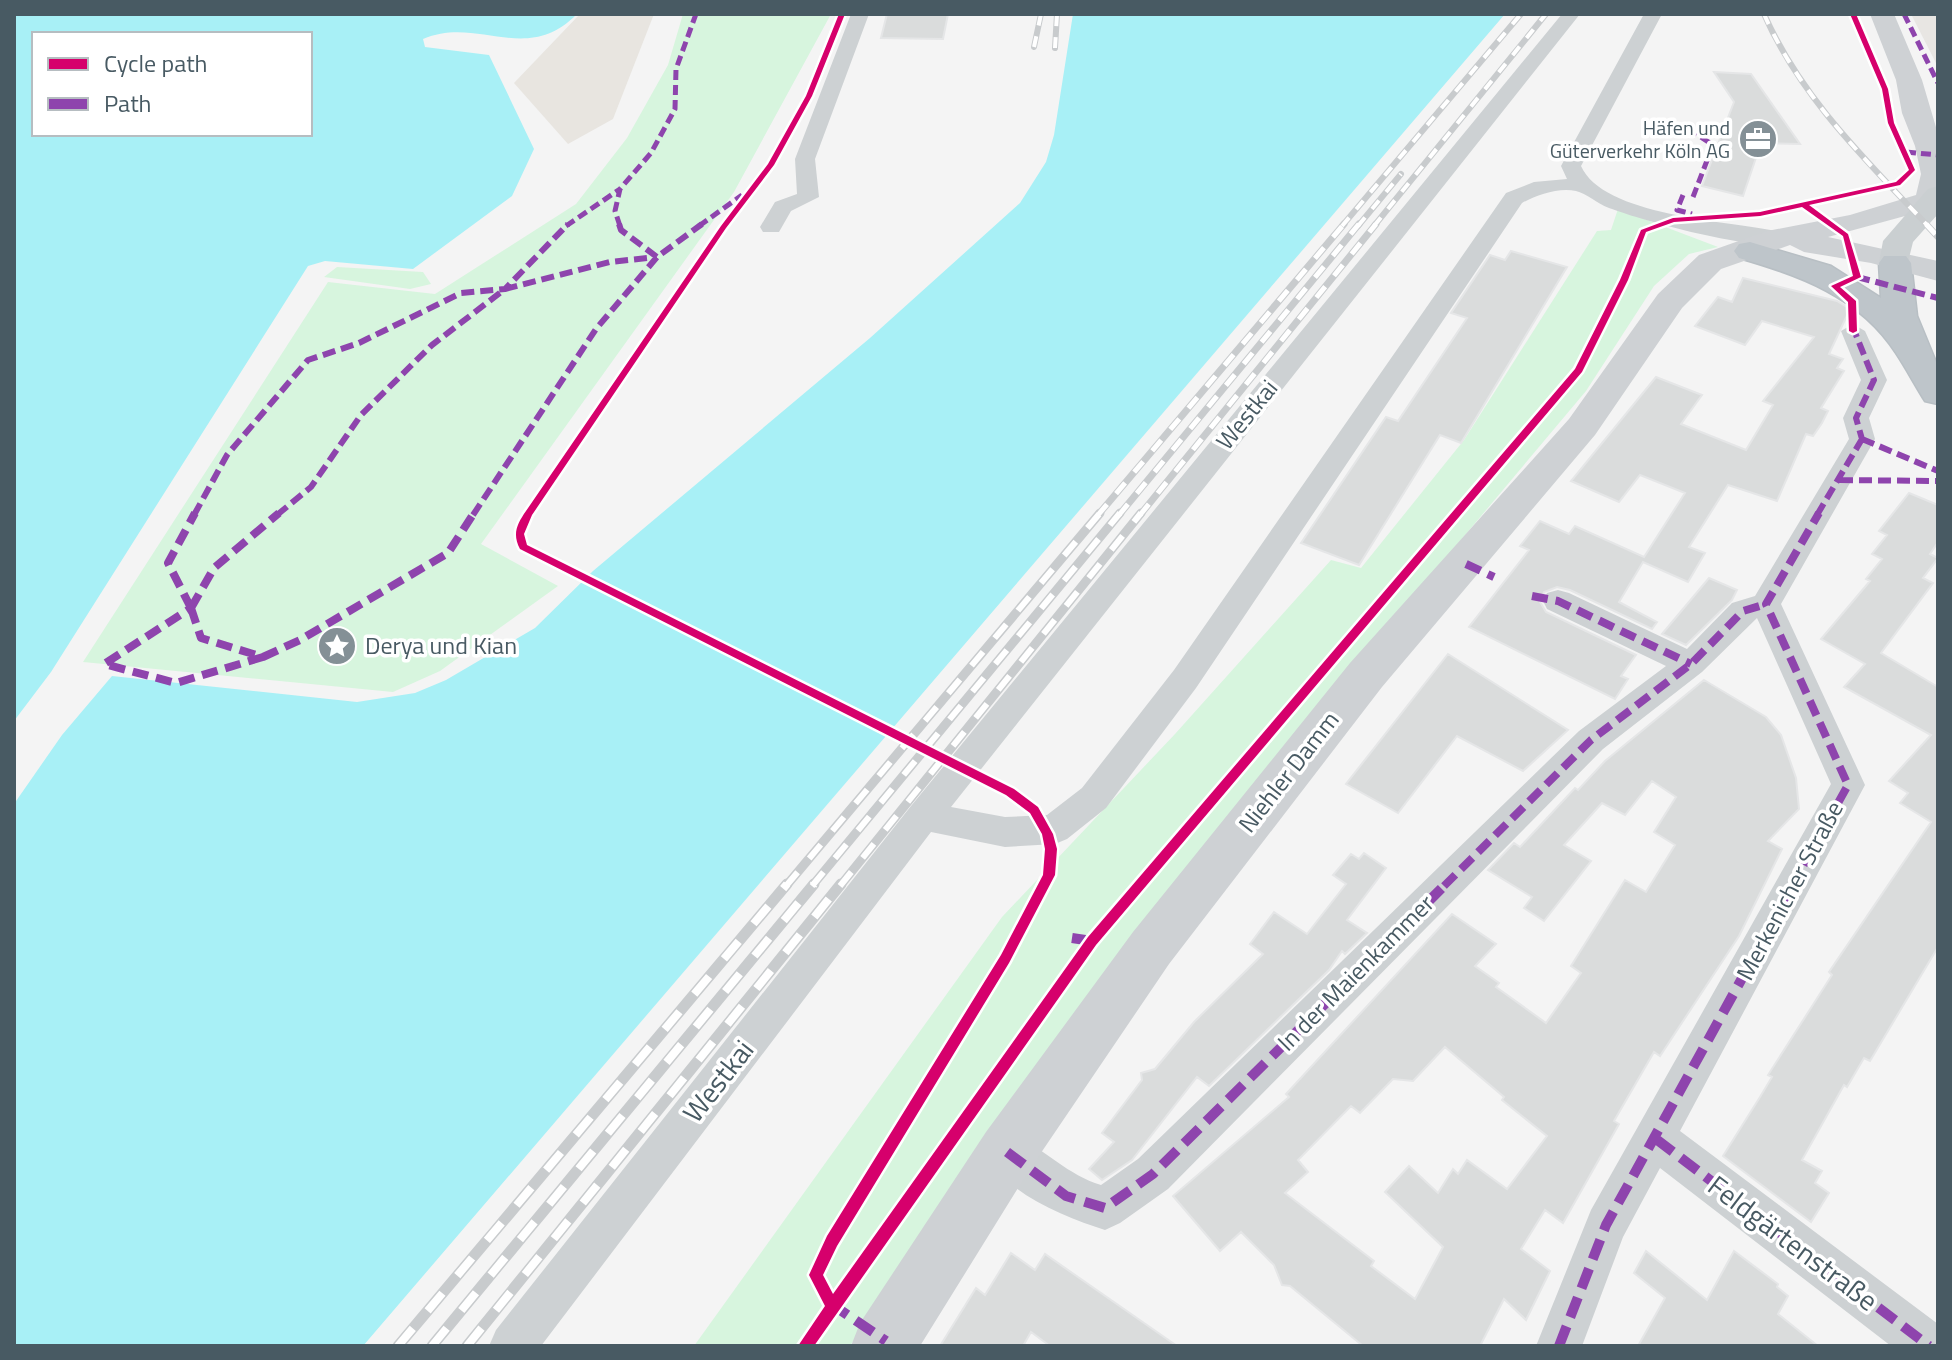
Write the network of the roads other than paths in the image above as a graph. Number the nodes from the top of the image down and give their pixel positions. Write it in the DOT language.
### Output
graph roads {
  1 [pos="860,14"];
  2 [pos="1571,14"];
  3 [pos="1653,14"];
  4 [pos="1882,14"];
  5 [pos="1909,80"];
  6 [pos="1938,110"];
  7 [pos="1581,184"];
  8 [pos="1934,198"];
  9 [pos="771,227"];
  10 [pos="1764,244"];
  11 [pos="1895,263"];
  12 [pos="1938,271"];
  13 [pos="1853,331"];
  14 [pos="1906,343"];
  15 [pos="1938,393"];
  16 [pos="1558,601"];
  17 [pos="1766,604"];
  18 [pos="1691,664"];
  19 [pos="923,816"];
  20 [pos="1656,1139"];
  21 [pos="1007,1152"];
  22 [pos="512,1346"];
  23 [pos="883,1346"];
  24 [pos="1559,1346"];
  25 [pos="1929,1346"];
  1 -- 9 [label="street"];
  2 -- 19 [label="street, Westkai"];
  3 -- 7 [label="street"];
  4 -- 5 [label="street"];
  5 -- 6 [label="street"];
  5 -- 8 [label="street"];
  7 -- 10 [label="street"];
  7 -- 19 [label="street"];
  8 -- 10 [label="street, Niehler Damm"];
  8 -- 11 [label="main road"];
  10 -- 11 [label="street, Niehler Damm"];
  10 -- 14 [label="highway"];
  10 -- 21 [label="street, Niehler Damm"];
  11 -- 12 [label="street, Niehler Damm"];
  11 -- 14 [label="highway"];
  13 -- 17 [label="street"];
  14 -- 15 [label="highway"];
  16 -- 18 [label="street"];
  17 -- 18 [label="street, In der Maienkammer"];
  17 -- 20 [label="street, Merkenicher Straße"];
  18 -- 21 [label="street, In der Maienkammer"];
  19 -- 22 [label="street, Westkai"];
  20 -- 24 [label="street, Merkenicher Straße"];
  20 -- 25 [label="street, Feldgärtenstraße"];
  21 -- 23 [label="street, Niehler Damm"];
}
